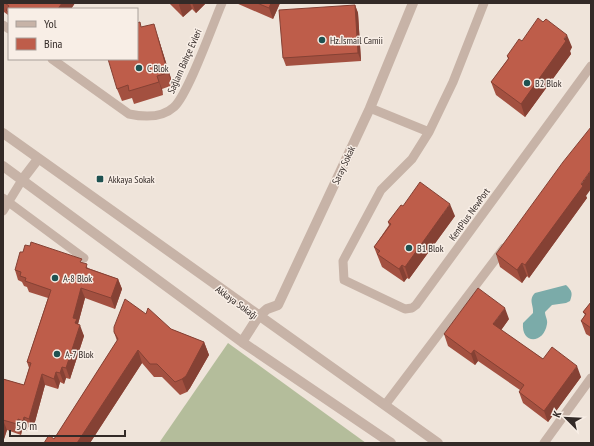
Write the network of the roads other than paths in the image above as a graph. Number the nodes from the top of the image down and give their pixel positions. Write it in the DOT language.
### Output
graph roads {
  1 [pos="222,3"];
  2 [pos="413,3"];
  3 [pos="484,3"];
  4 [pos="53,60"];
  5 [pos="591,66"];
  6 [pos="370,108"];
  7 [pos="429,132"];
  8 [pos="3,133"];
  9 [pos="38,159"];
  10 [pos="3,166"];
  11 [pos="22,180"];
  12 [pos="6,200"];
  13 [pos="3,211"];
  14 [pos="511,238"];
  15 [pos="84,258"];
  16 [pos="258,317"];
  17 [pos="242,342"];
  18 [pos="591,378"];
  19 [pos="385,405"];
  20 [pos="391,443"];
  21 [pos="438,443"];
  22 [pos="544,443"];
  1 -- 4 [label="lane, Sağlam Bahçe Evleri"];
  2 -- 6 [label="street, Saray Sokak"];
  3 -- 7 [label="lane, KentPlus NewPort"];
  5 -- 7 [label="lane, KentPlus NewPort"];
  6 -- 7 [label="lane"];
  6 -- 16 [label="street, Saray Sokak"];
  8 -- 9 [label="street, Akkaya Sokağı"];
  9 -- 11 [label="street"];
  9 -- 16 [label="street, Akkaya Sokağı"];
  10 -- 11 [label="street"];
  11 -- 12 [label="lane"];
  11 -- 17 [label="street"];
  12 -- 13 [label="lane"];
  12 -- 15 [label="lane"];
  14 -- 19 [label="lane"];
  16 -- 17 [label="street"];
  16 -- 19 [label="street, Akkaya Sokağı"];
  17 -- 20 [label="street"];
  18 -- 22 [label="lane"];
  19 -- 21 [label="street, Akkaya Sokağı"];
}
